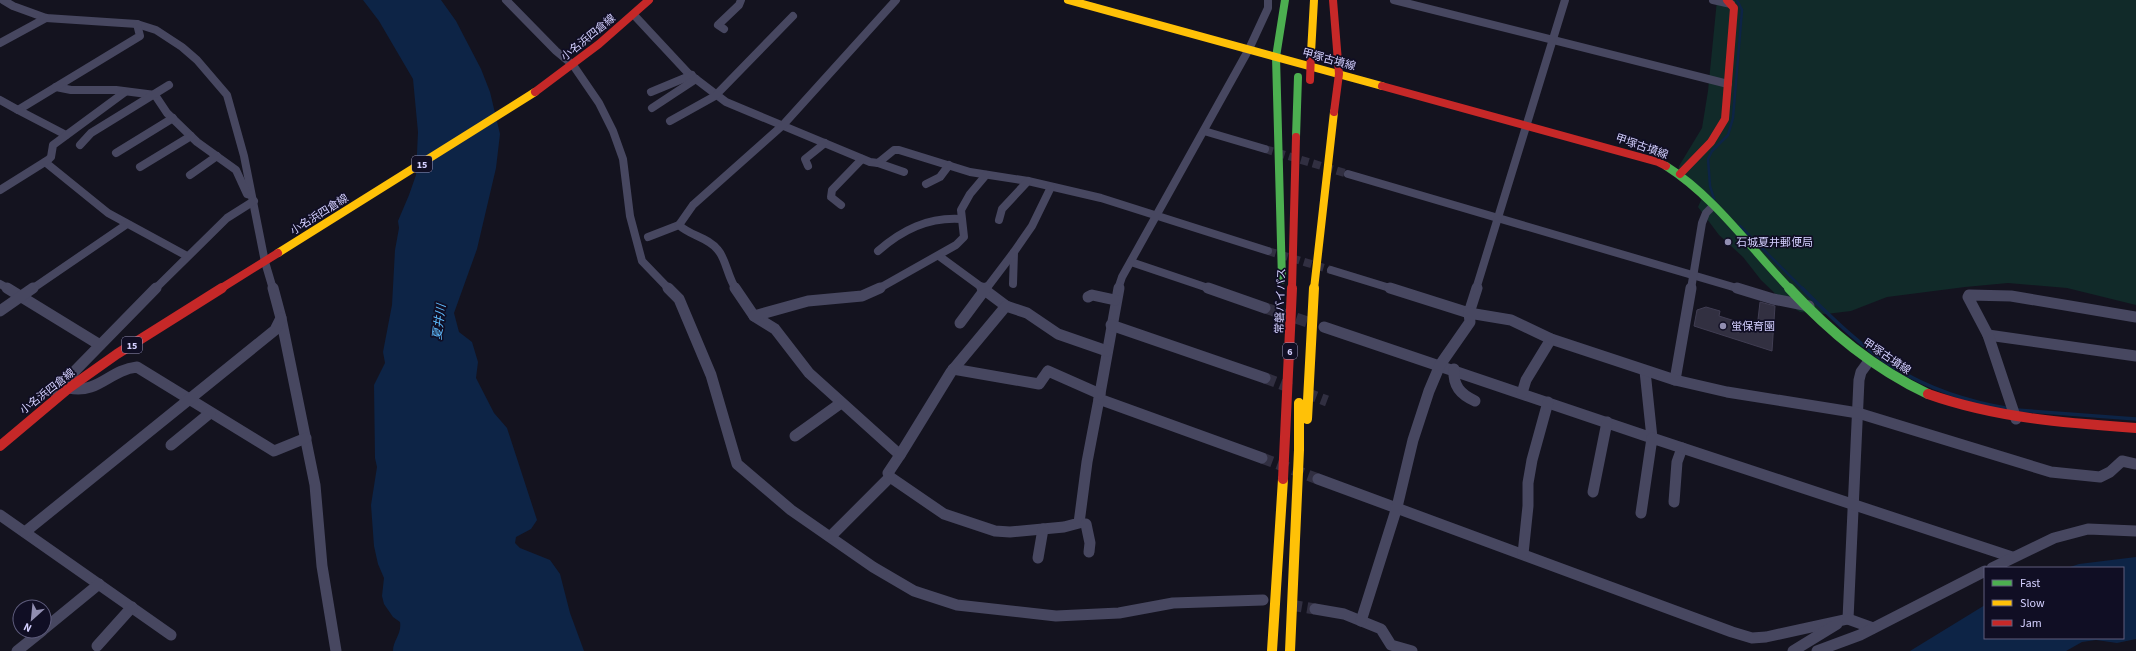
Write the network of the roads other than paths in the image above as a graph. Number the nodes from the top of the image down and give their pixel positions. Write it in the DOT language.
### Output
graph roads {
  1 [pos="3,0"];
  2 [pos="506,0"];
  3 [pos="649,0"];
  4 [pos="741,0"];
  5 [pos="896,0"];
  6 [pos="1068,0"];
  7 [pos="1268,0"];
  8 [pos="1285,0"];
  9 [pos="1314,0"];
  10 [pos="1333,0"];
  11 [pos="1394,0"];
  12 [pos="1565,0"];
  13 [pos="1713,0"];
  14 [pos="1729,2"];
  15 [pos="634,15"];
  16 [pos="792,16"];
  17 [pos="46,18"];
  18 [pos="137,24"];
  19 [pos="724,29"];
  20 [pos="1554,41"];
  21 [pos="0,43"];
  22 [pos="1249,49"];
  23 [pos="1299,50"];
  24 [pos="1276,57"];
  25 [pos="571,66"];
  26 [pos="1339,74"];
  27 [pos="694,77"];
  28 [pos="1310,84"];
  29 [pos="1728,84"];
  30 [pos="170,85"];
  31 [pos="56,87"];
  32 [pos="125,92"];
  33 [pos="650,92"];
  34 [pos="155,95"];
  35 [pos="715,96"];
  36 [pos="1,102"];
  37 [pos="652,108"];
  38 [pos="18,110"];
  39 [pos="173,118"];
  40 [pos="670,120"];
  41 [pos="1525,125"];
  42 [pos="783,126"];
  43 [pos="1204,131"];
  44 [pos="70,133"];
  45 [pos="190,136"];
  46 [pos="825,143"];
  47 [pos="1265,150"];
  48 [pos="116,153"];
  49 [pos="217,156"];
  50 [pos="862,159"];
  51 [pos="45,162"];
  52 [pos="878,163"];
  53 [pos="808,166"];
  54 [pos="949,166"];
  55 [pos="140,167"];
  56 [pos="904,172"];
  57 [pos="1348,174"];
  58 [pos="1680,174"];
  59 [pos="190,175"];
  60 [pos="986,175"];
  61 [pos="1028,181"];
  62 [pos="926,184"];
  63 [pos="1051,187"];
  64 [pos="0,190"];
  65 [pos="253,199"];
  66 [pos="841,205"];
  67 [pos="1713,206"];
  68 [pos="1156,215"];
  69 [pos="1497,218"];
  70 [pos="961,219"];
  71 [pos="999,220"];
  72 [pos="127,224"];
  73 [pos="679,224"];
  74 [pos="648,237"];
  75 [pos="878,251"];
  76 [pos="1268,251"];
  77 [pos="1014,252"];
  78 [pos="187,256"];
  79 [pos="939,256"];
  80 [pos="269,259"];
  81 [pos="1131,262"];
  82 [pos="1331,270"];
  83 [pos="1692,276"];
  84 [pos="0,284"];
  85 [pos="1013,284"];
  86 [pos="986,290"];
  87 [pos="1304,293"];
  88 [pos="21,297"];
  89 [pos="1088,297"];
  90 [pos="1115,300"];
  91 [pos="1006,306"];
  92 [pos="1808,306"];
  93 [pos="1265,308"];
  94 [pos="0,311"];
  95 [pos="1469,313"];
  96 [pos="754,316"];
  97 [pos="2136,317"];
  98 [pos="281,318"];
  99 [pos="960,323"];
  100 [pos="1111,325"];
  101 [pos="1324,327"];
  102 [pos="1988,335"];
  103 [pos="1551,339"];
  104 [pos="100,345"];
  105 [pos="1107,351"];
  106 [pos="2136,356"];
  107 [pos="1869,361"];
  108 [pos="1440,364"];
  109 [pos="953,369"];
  110 [pos="1454,369"];
  111 [pos="1645,371"];
  112 [pos="1265,378"];
  113 [pos="1675,380"];
  114 [pos="69,388"];
  115 [pos="1522,393"];
  116 [pos="1100,396"];
  117 [pos="1287,398"];
  118 [pos="189,400"];
  119 [pos="1475,401"];
  120 [pos="841,402"];
  121 [pos="1548,402"];
  122 [pos="51,403"];
  123 [pos="210,412"];
  124 [pos="1858,413"];
  125 [pos="2014,413"];
  126 [pos="1607,422"];
  127 [pos="2136,428"];
  128 [pos="795,436"];
  129 [pos="306,438"];
  130 [pos="1652,438"];
  131 [pos="171,445"];
  132 [pos="0,446"];
  133 [pos="1682,448"];
  134 [pos="900,455"];
  135 [pos="1262,458"];
  136 [pos="2136,464"];
  137 [pos="1298,470"];
  138 [pos="890,477"];
  139 [pos="1318,479"];
  140 [pos="1593,492"];
  141 [pos="1674,502"];
  142 [pos="1852,503"];
  143 [pos="1397,507"];
  144 [pos="1641,513"];
  145 [pos="0,514"];
  146 [pos="1086,524"];
  147 [pos="1043,529"];
  148 [pos="2136,531"];
  149 [pos="25,532"];
  150 [pos="831,536"];
  151 [pos="1089,552"];
  152 [pos="1523,554"];
  153 [pos="2012,557"];
  154 [pos="1038,558"];
  155 [pos="1994,567"];
  156 [pos="1984,572"];
  157 [pos="99,584"];
  158 [pos="1263,600"];
  159 [pos="132,607"];
  160 [pos="1315,609"];
  161 [pos="1844,620"];
  162 [pos="1361,621"];
  163 [pos="52,623"];
  164 [pos="1873,628"];
  165 [pos="171,635"];
  166 [pos="32,639"];
  167 [pos="97,646"];
  168 [pos="17,651"];
  169 [pos="336,651"];
  170 [pos="1272,651"];
  171 [pos="1290,651"];
  172 [pos="1412,651"];
  173 [pos="1793,651"];
  174 [pos="1817,651"];
  1 -- 17 [label="street"];
  2 -- 25 [label="street"];
  3 -- 15 [label="main road, 小名浜四倉線 / 15"];
  4 -- 19 [label="street"];
  5 -- 42 [label="street"];
  6 -- 22 [label="main road, 甲塚古墳線"];
  7 -- 22 [label="street"];
  8 -- 24 [label="main road"];
  9 -- 28 [label="main road, bridge"];
  10 -- 26 [label="main road"];
  11 -- 20 [label="street"];
  12 -- 20 [label="street"];
  13 -- 14 [label="street"];
  14 -- 29 [label="main road"];
  15 -- 25 [label="main road, 小名浜四倉線 / 15"];
  15 -- 27 [label="street"];
  16 -- 35 [label="street"];
  17 -- 18 [label="street"];
  17 -- 21 [label="street"];
  18 -- 31 [label="street"];
  18 -- 65 [label="street"];
  20 -- 29 [label="street"];
  20 -- 41 [label="street"];
  22 -- 24 [label="main road, 甲塚古墳線"];
  22 -- 43 [label="street"];
  23 -- 117 [label="main road, 常磐バイパス / 6"];
  24 -- 26 [label="main road, 甲塚古墳線"];
  24 -- 117 [label="main road"];
  25 -- 80 [label="main road, 小名浜四倉線 / 15"];
  25 -- 150 [label="street"];
  26 -- 41 [label="main road, 甲塚古墳線"];
  26 -- 137 [label="main road"];
  27 -- 33 [label="street"];
  27 -- 35 [label="street"];
  27 -- 37 [label="street"];
  29 -- 58 [label="main road"];
  30 -- 34 [label="street"];
  31 -- 32 [label="street"];
  31 -- 38 [label="street"];
  32 -- 34 [label="street"];
  32 -- 44 [label="street"];
  34 -- 39 [label="street"];
  34 -- 44 [label="street"];
  35 -- 40 [label="street"];
  35 -- 42 [label="street"];
  36 -- 38 [label="street"];
  38 -- 44 [label="street"];
  39 -- 45 [label="street"];
  39 -- 48 [label="street"];
  41 -- 58 [label="main road, 甲塚古墳線"];
  41 -- 69 [label="street"];
  42 -- 46 [label="street"];
  42 -- 73 [label="street"];
  43 -- 47 [label="street"];
  43 -- 68 [label="street"];
  44 -- 51 [label="street"];
  45 -- 49 [label="street"];
  45 -- 55 [label="street"];
  46 -- 50 [label="street"];
  46 -- 53 [label="street"];
  49 -- 59 [label="street"];
  49 -- 65 [label="street"];
  50 -- 52 [label="street"];
  50 -- 66 [label="street"];
  51 -- 64 [label="street"];
  51 -- 72 [label="street"];
  52 -- 54 [label="street"];
  52 -- 56 [label="street"];
  54 -- 60 [label="street"];
  54 -- 62 [label="street"];
  57 -- 69 [label="street"];
  58 -- 67 [label="main road, 甲塚古墳線"];
  60 -- 61 [label="street"];
  60 -- 70 [label="street"];
  61 -- 63 [label="street"];
  61 -- 71 [label="street"];
  63 -- 68 [label="street"];
  63 -- 77 [label="street"];
  65 -- 78 [label="street"];
  65 -- 80 [label="street"];
  67 -- 83 [label="street"];
  67 -- 92 [label="main road, 甲塚古墳線"];
  68 -- 76 [label="street"];
  68 -- 81 [label="street"];
  69 -- 83 [label="street"];
  69 -- 95 [label="street"];
  70 -- 75 [label="street"];
  70 -- 79 [label="street"];
  72 -- 78 [label="street"];
  72 -- 88 [label="street"];
  73 -- 74 [label="street"];
  73 -- 96 [label="street"];
  77 -- 85 [label="street"];
  77 -- 86 [label="street"];
  78 -- 104 [label="street"];
  79 -- 86 [label="street"];
  79 -- 96 [label="street"];
  80 -- 98 [label="street"];
  80 -- 114 [label="main road, 小名浜四倉線 / 15"];
  81 -- 90 [label="street"];
  81 -- 93 [label="street"];
  82 -- 95 [label="street"];
  83 -- 92 [label="street"];
  83 -- 113 [label="street"];
  84 -- 88 [label="street"];
  86 -- 91 [label="street"];
  86 -- 99 [label="street"];
  87 -- 137 [label="main road, 6"];
  88 -- 94 [label="street"];
  88 -- 104 [label="street"];
  89 -- 90 [label="street"];
  90 -- 100 [label="street"];
  91 -- 105 [label="street"];
  91 -- 109 [label="street"];
  92 -- 107 [label="main road, 甲塚古墳線"];
  95 -- 103 [label="street"];
  95 -- 108 [label="street"];
  96 -- 120 [label="street"];
  97 -- 102 [label="street"];
  98 -- 118 [label="street"];
  98 -- 129 [label="street"];
  100 -- 105 [label="street"];
  100 -- 112 [label="street"];
  101 -- 108 [label="street"];
  102 -- 106 [label="street"];
  102 -- 125 [label="street"];
  103 -- 111 [label="street"];
  103 -- 115 [label="street"];
  104 -- 122 [label="street"];
  105 -- 116 [label="street"];
  107 -- 124 [label="street"];
  107 -- 125 [label="main road, 甲塚古墳線"];
  108 -- 110 [label="street"];
  108 -- 143 [label="street"];
  109 -- 116 [label="street"];
  109 -- 134 [label="street"];
  110 -- 115 [label="street"];
  110 -- 119 [label="street"];
  111 -- 113 [label="street"];
  111 -- 130 [label="street"];
  113 -- 124 [label="street"];
  114 -- 118 [label="street"];
  114 -- 122 [label="main road, 小名浜四倉線 / 15"];
  115 -- 121 [label="street"];
  116 -- 135 [label="street"];
  116 -- 147 [label="street"];
  117 -- 170 [label="main road, 常磐バイパス / 6"];
  118 -- 123 [label="street"];
  118 -- 149 [label="street"];
  120 -- 128 [label="street"];
  120 -- 134 [label="street"];
  121 -- 126 [label="street"];
  121 -- 152 [label="street"];
  122 -- 132 [label="main road, 小名浜四倉線 / 15"];
  123 -- 129 [label="street"];
  123 -- 131 [label="street"];
  124 -- 136 [label="street"];
  124 -- 142 [label="street"];
  125 -- 127 [label="main road, 甲塚古墳線"];
  126 -- 130 [label="street"];
  126 -- 140 [label="street"];
  129 -- 169 [label="street"];
  130 -- 133 [label="street"];
  130 -- 144 [label="street"];
  133 -- 141 [label="street"];
  133 -- 142 [label="street"];
  134 -- 138 [label="street"];
  137 -- 171 [label="main road, 6"];
  138 -- 147 [label="street"];
  138 -- 150 [label="street"];
  139 -- 143 [label="street"];
  142 -- 153 [label="street"];
  142 -- 161 [label="street"];
  143 -- 152 [label="street"];
  143 -- 162 [label="street"];
  145 -- 149 [label="street"];
  146 -- 151 [label="street"];
  147 -- 154 [label="street"];
  148 -- 153 [label="street"];
  149 -- 157 [label="street"];
  150 -- 158 [label="street"];
  152 -- 161 [label="street"];
  153 -- 155 [label="street"];
  156 -- 164 [label="street"];
  157 -- 159 [label="street"];
  157 -- 163 [label="street"];
  159 -- 165 [label="street"];
  159 -- 167 [label="street"];
  160 -- 162 [label="street"];
  161 -- 164 [label="street"];
  161 -- 173 [label="street"];
  162 -- 172 [label="street"];
  164 -- 174 [label="street"];
  166 -- 168 [label="street"];
}
